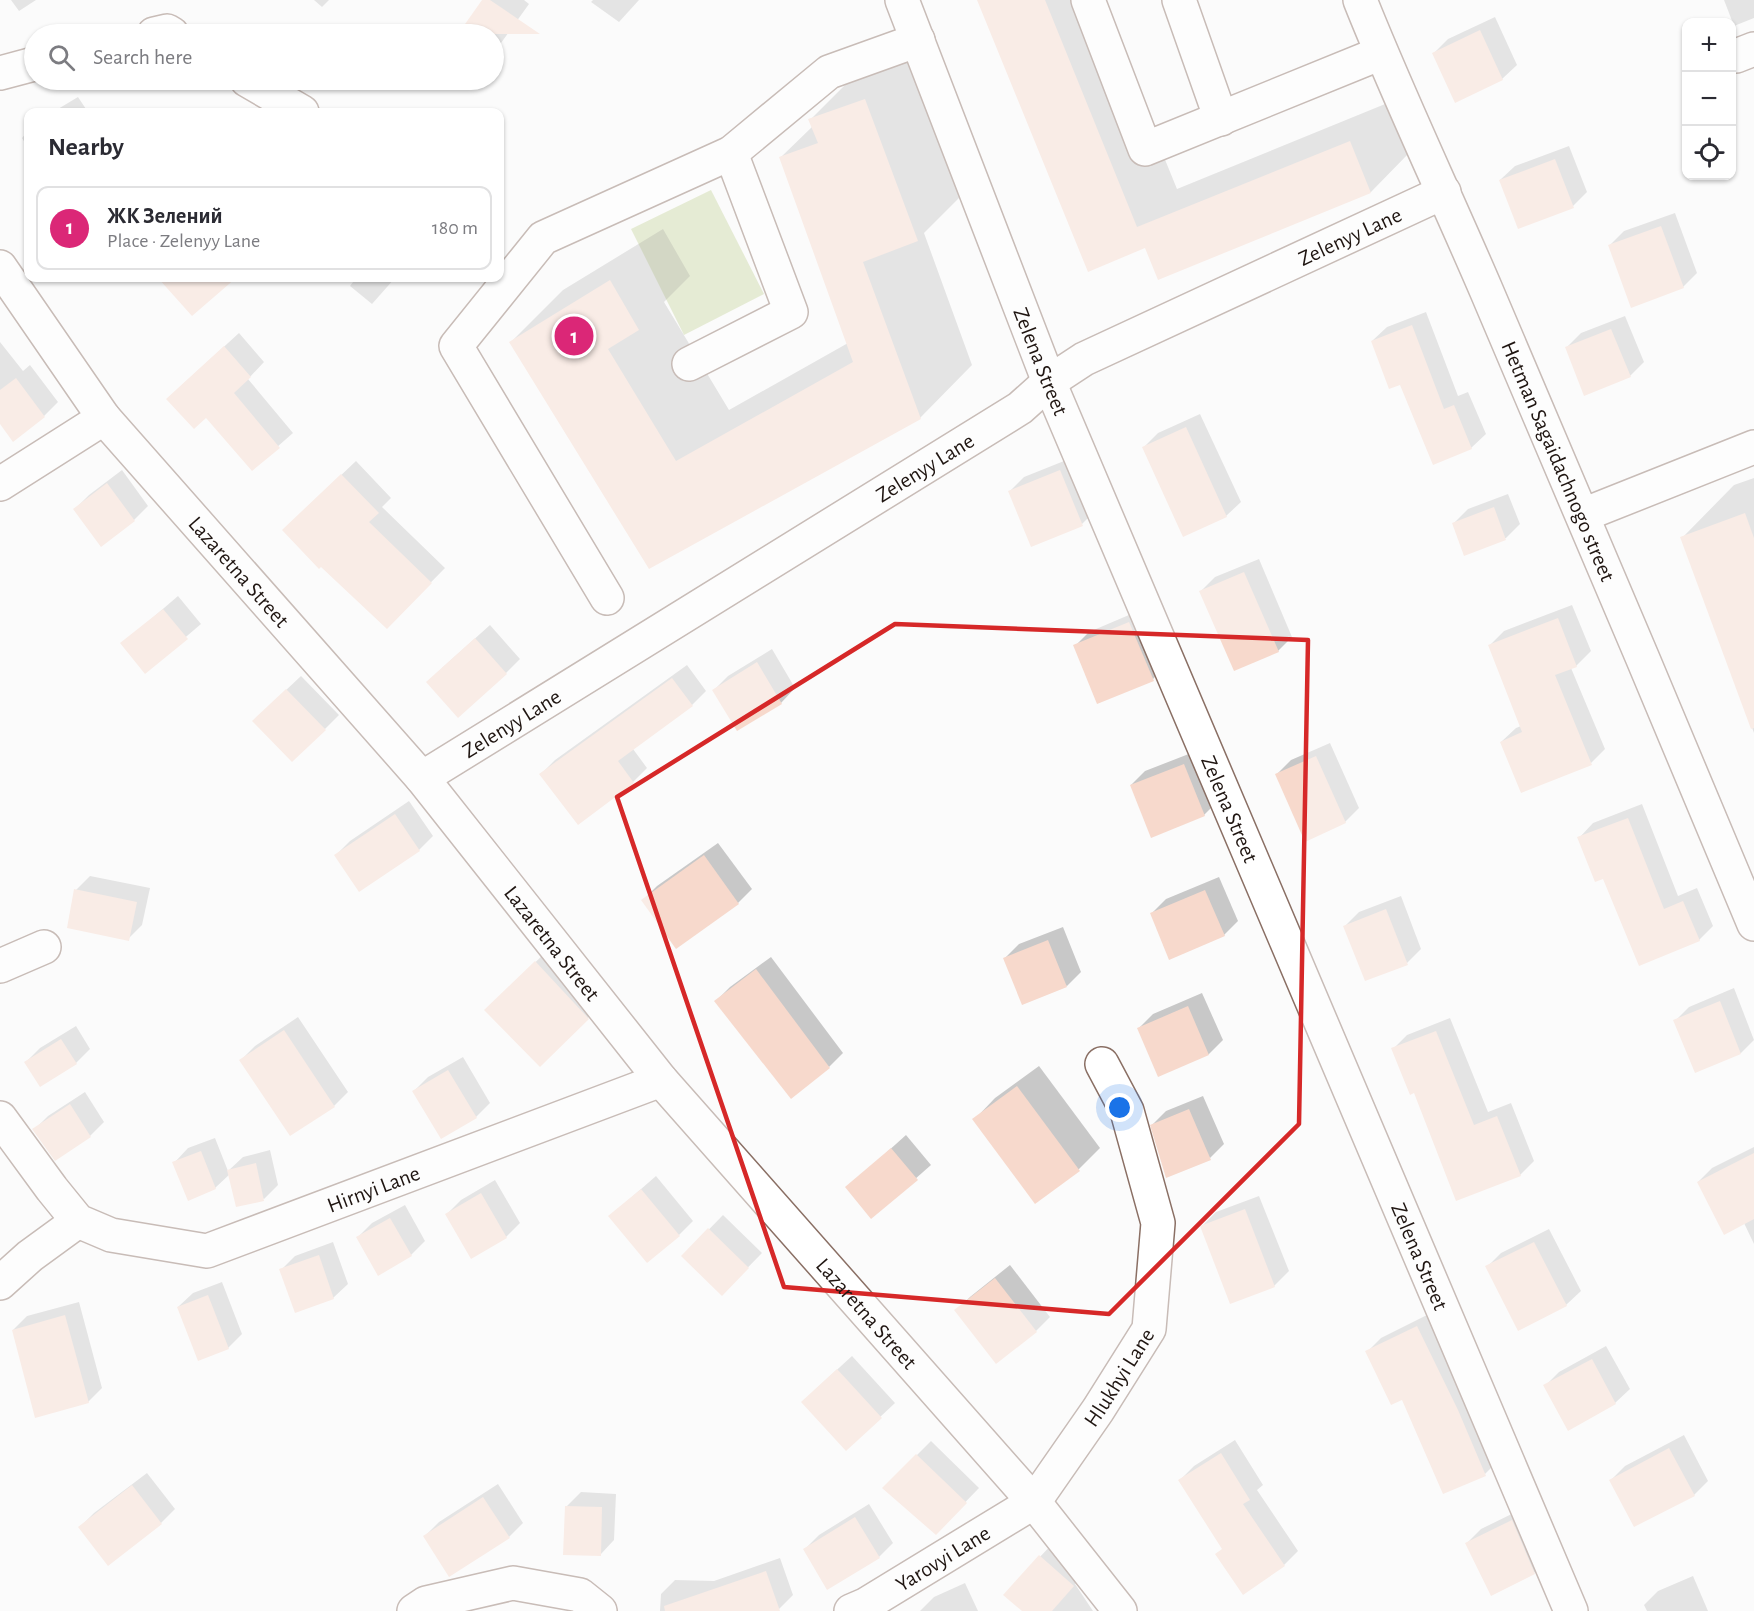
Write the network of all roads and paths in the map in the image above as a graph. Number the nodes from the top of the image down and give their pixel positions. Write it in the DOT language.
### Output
graph roads {
  1 [pos="902,0"];
  2 [pos="1088,0"];
  3 [pos="1179,0"];
  4 [pos="1360,0"];
  5 [pos="918,40"];
  6 [pos="1381,54"];
  7 [pos="24,67"];
  8 [pos="0,73"];
  9 [pos="264,90"];
  10 [pos="295,108"];
  11 [pos="1221,119"];
  12 [pos="731,153"];
  13 [pos="1444,192"];
  14 [pos="0,267"];
  15 [pos="689,364"];
  16 [pos="1049,382"];
  17 [pos="104,418"];
  18 [pos="1754,447"];
  19 [pos="0,484"];
  20 [pos="1583,515"];
  21 [pos="607,598"];
  22 [pos="422,778"];
  23 [pos="1754,924"];
  24 [pos="44,947"];
  25 [pos="0,966"];
  26 [pos="1102,1064"];
  27 [pos="662,1080"];
  28 [pos="0,1118"];
  29 [pos="78,1221"];
  30 [pos="0,1283"];
  31 [pos="1034,1502"];
  32 [pos="414,1611"];
  33 [pos="600,1611"];
  34 [pos="851,1611"];
  35 [pos="1120,1611"];
  36 [pos="1571,1611"];
  1 -- 5 [label="street, Zelena Street"];
  2 -- 11 [label="street"];
  3 -- 11 [label="street"];
  4 -- 6 [label="street, Hetman Sagaidachnogo street"];
  5 -- 12 [label="street"];
  5 -- 16 [label="street, Zelena Street"];
  6 -- 11 [label="street"];
  6 -- 13 [label="street, Hetman Sagaidachnogo street"];
  7 -- 8 [label="street"];
  9 -- 10 [label="street"];
  12 -- 15 [label="street"];
  12 -- 21 [label="street"];
  13 -- 16 [label="street, Zelenyy Lane"];
  13 -- 20 [label="street, Hetman Sagaidachnogo street"];
  14 -- 17 [label="street, Lazaretna Street"];
  16 -- 22 [label="street, Zelenyy Lane"];
  16 -- 36 [label="street, Zelena Street"];
  17 -- 19 [label="street"];
  17 -- 22 [label="street, Lazaretna Street"];
  18 -- 20 [label="street"];
  20 -- 23 [label="street, Hetman Sagaidachnogo street"];
  22 -- 27 [label="street, Lazaretna Street"];
  24 -- 25 [label="street"];
  26 -- 31 [label="street, Hlukhyi Lane"];
  27 -- 29 [label="street, Hirnyi Lane"];
  27 -- 31 [label="street, Lazaretna Street"];
  28 -- 29 [label="street, Hirnyi Lane"];
  29 -- 30 [label="street"];
  31 -- 34 [label="street, Yarovyi Lane"];
  31 -- 35 [label="street, Lazaretna Street"];
  32 -- 33 [label="street"];
}
